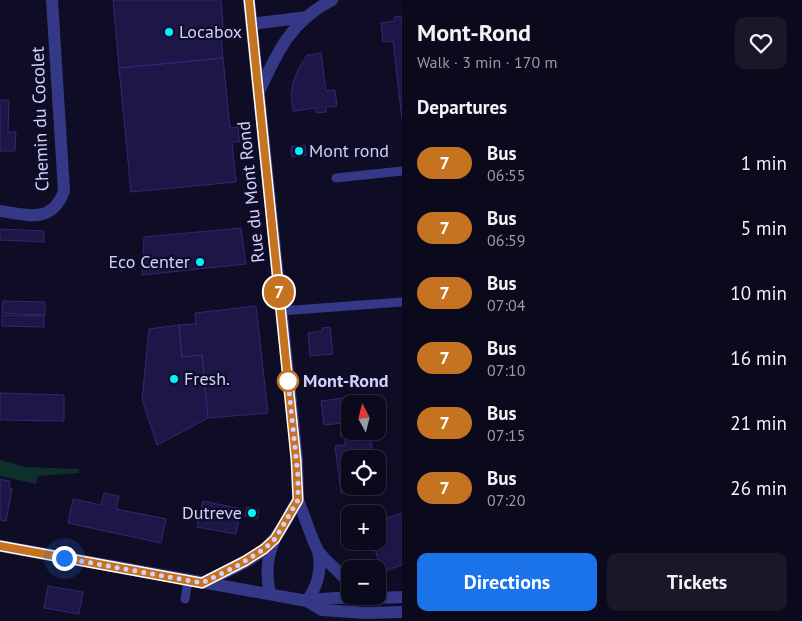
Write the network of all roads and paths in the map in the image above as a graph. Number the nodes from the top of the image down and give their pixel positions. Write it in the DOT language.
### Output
graph roads {
  1 [pos="52,0"];
  2 [pos="249,0"];
  3 [pos="332,0"];
  4 [pos="306,16"];
  5 [pos="251,24"];
  6 [pos="259,92"];
  7 [pos="402,171"];
  8 [pos="336,178"];
  9 [pos="0,211"];
  10 [pos="402,302"];
  11 [pos="281,310"];
  12 [pos="298,500"];
  13 [pos="275,539"];
  14 [pos="0,546"];
  15 [pos="318,551"];
  16 [pos="341,575"];
  17 [pos="188,581"];
  18 [pos="202,583"];
  19 [pos="270,594"];
  20 [pos="341,597"];
  21 [pos="402,597"];
  22 [pos="386,598"];
  23 [pos="185,599"];
  24 [pos="307,600"];
  25 [pos="402,612"];
  1 -- 9 [label="street, Chemin du Cocolet"];
  2 -- 5 [label="street, Rue du Mont Rond"];
  3 -- 4 [label="street"];
  4 -- 5 [label="street"];
  4 -- 6 [label="street"];
  5 -- 6 [label="street, Rue du Mont Rond"];
  6 -- 11 [label="street, Rue du Mont Rond"];
  7 -- 8 [label="lane"];
  10 -- 11 [label="lane"];
  11 -- 12 [label="street, Rue du Mont Rond"];
  12 -- 13 [label="street"];
  12 -- 15 [label="street, Rue du Mont Rond"];
  13 -- 18 [label="street"];
  13 -- 19 [label="street"];
  14 -- 17 [label="street"];
  15 -- 16 [label="street, Rue du Mont Rond"];
  15 -- 24 [label="street, Rue du Mont Rond"];
  17 -- 18 [label="street"];
  17 -- 23 [label="lane"];
  18 -- 19 [label="street"];
  19 -- 24 [label="street"];
  20 -- 24 [label="street"];
  21 -- 22 [label="street"];
  24 -- 25 [label="street"];
}
